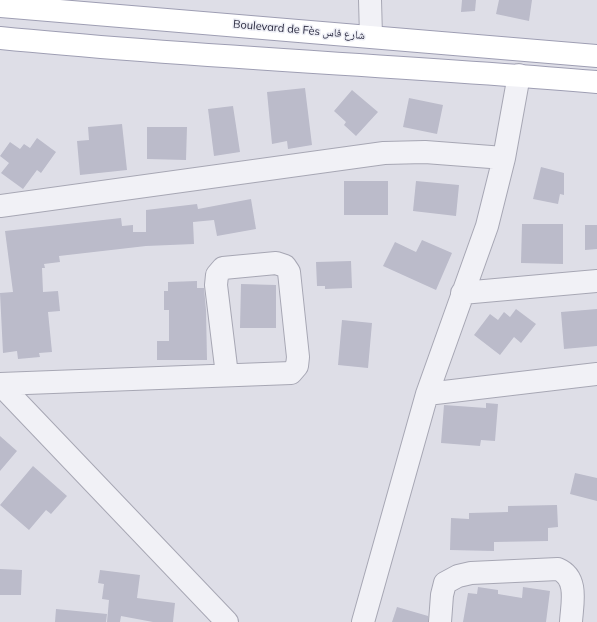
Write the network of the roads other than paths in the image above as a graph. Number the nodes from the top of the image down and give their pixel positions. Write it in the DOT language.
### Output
graph roads {
  1 [pos="370,0"];
  2 [pos="0,6"];
  3 [pos="370,36"];
  4 [pos="0,38"];
  5 [pos="597,56"];
  6 [pos="519,75"];
  7 [pos="597,82"];
  8 [pos="504,158"];
  9 [pos="0,206"];
  10 [pos="597,280"];
  11 [pos="462,293"];
  12 [pos="597,374"];
  13 [pos="227,375"];
  14 [pos="0,384"];
  15 [pos="427,394"];
  16 [pos="227,622"];
  17 [pos="363,622"];
  18 [pos="440,622"];
  19 [pos="571,622"];
  1 -- 3 [label="street"];
  2 -- 3 [label="main road, Boulevard de Fès شارع فاس"];
  3 -- 5 [label="main road, Boulevard de Fès شارع فاس"];
  4 -- 6 [label="main road"];
  6 -- 7 [label="main road"];
  6 -- 8 [label="street"];
  8 -- 9 [label="street"];
  8 -- 11 [label="street"];
  10 -- 11 [label="street"];
  11 -- 15 [label="street"];
  12 -- 15 [label="street"];
  13 -- 13 [label="street"];
  13 -- 14 [label="street"];
  14 -- 16 [label="street"];
  15 -- 17 [label="street"];
  18 -- 19 [label="street"];
}
